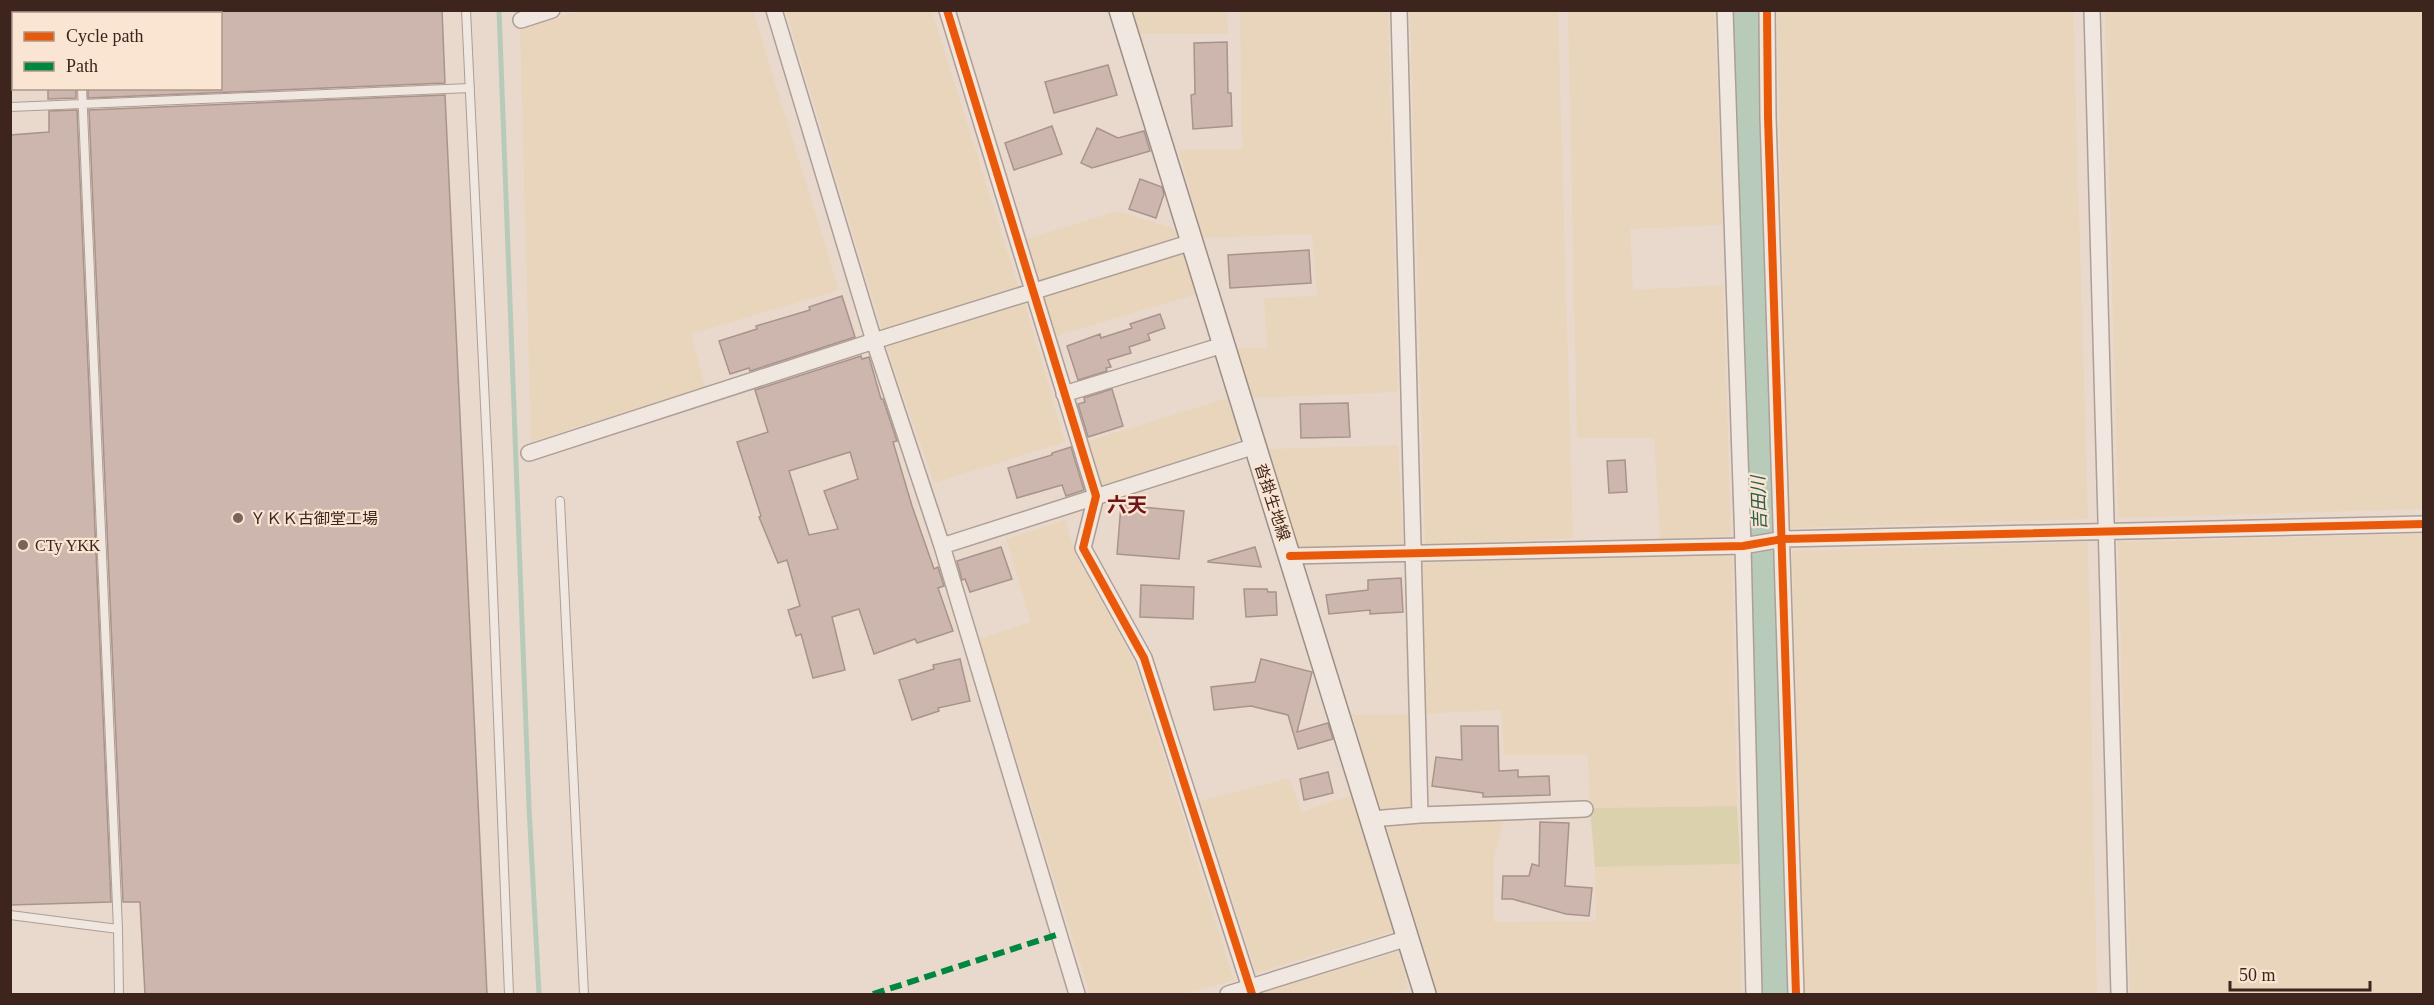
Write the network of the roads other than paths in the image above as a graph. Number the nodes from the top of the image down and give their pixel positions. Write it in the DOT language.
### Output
graph roads {
  1 [pos="466,10"];
  2 [pos="552,10"];
  3 [pos="774,10"];
  4 [pos="947,10"];
  5 [pos="1120,10"];
  6 [pos="1399,10"];
  7 [pos="1725,10"];
  8 [pos="1767,10"];
  9 [pos="2092,10"];
  10 [pos="521,20"];
  11 [pos="470,88"];
  12 [pos="82,90"];
  13 [pos="82,104"];
  14 [pos="10,107"];
  15 [pos="1192,242"];
  16 [pos="1033,291"];
  17 [pos="874,340"];
  18 [pos="1223,345"];
  19 [pos="1064,394"];
  20 [pos="1255,446"];
  21 [pos="529,453"];
  22 [pos="1096,496"];
  23 [pos="560,501"];
  24 [pos="2424,524"];
  25 [pos="2107,531"];
  26 [pos="1782,540"];
  27 [pos="942,546"];
  28 [pos="1744,546"];
  29 [pos="1414,554"];
  30 [pos="1290,556"];
  31 [pos="1585,809"];
  32 [pos="1420,815"];
  33 [pos="1371,819"];
  34 [pos="10,915"];
  35 [pos="118,929"];
  36 [pos="1408,938"];
  37 [pos="1251,991"];
  38 [pos="119,994"];
  39 [pos="509,994"];
  40 [pos="584,994"];
  41 [pos="1077,994"];
  42 [pos="1228,994"];
  43 [pos="1425,994"];
  44 [pos="1754,994"];
  45 [pos="1796,994"];
  46 [pos="2119,994"];
  1 -- 11 [label="lane"];
  2 -- 10 [label="street"];
  3 -- 17 [label="street"];
  4 -- 16 [label="street"];
  5 -- 15 [label="main road, 沓掛生地線"];
  6 -- 29 [label="street"];
  7 -- 28 [label="street"];
  8 -- 26 [label="street"];
  9 -- 25 [label="street"];
  11 -- 13 [label="lane"];
  11 -- 39 [label="lane"];
  12 -- 13 [label="lane"];
  13 -- 14 [label="lane"];
  13 -- 35 [label="lane"];
  15 -- 16 [label="street"];
  15 -- 18 [label="main road, 沓掛生地線"];
  16 -- 17 [label="street"];
  16 -- 19 [label="street"];
  17 -- 21 [label="street"];
  17 -- 27 [label="street"];
  18 -- 19 [label="street"];
  18 -- 20 [label="main road, 沓掛生地線"];
  19 -- 22 [label="street"];
  20 -- 22 [label="street"];
  20 -- 30 [label="main road, 沓掛生地線"];
  22 -- 27 [label="street"];
  22 -- 37 [label="street"];
  23 -- 40 [label="lane"];
  24 -- 25 [label="street"];
  25 -- 26 [label="street"];
  25 -- 46 [label="street"];
  26 -- 28 [label="street"];
  26 -- 45 [label="street"];
  27 -- 41 [label="street"];
  28 -- 29 [label="street"];
  28 -- 44 [label="street"];
  29 -- 30 [label="street"];
  29 -- 32 [label="street"];
  30 -- 33 [label="main road, 沓掛生地線"];
  31 -- 32 [label="street"];
  32 -- 33 [label="street"];
  33 -- 36 [label="main road, 沓掛生地線"];
  34 -- 35 [label="lane"];
  35 -- 38 [label="lane"];
  36 -- 37 [label="street"];
  36 -- 43 [label="main road, 沓掛生地線"];
  37 -- 42 [label="street"];
}
